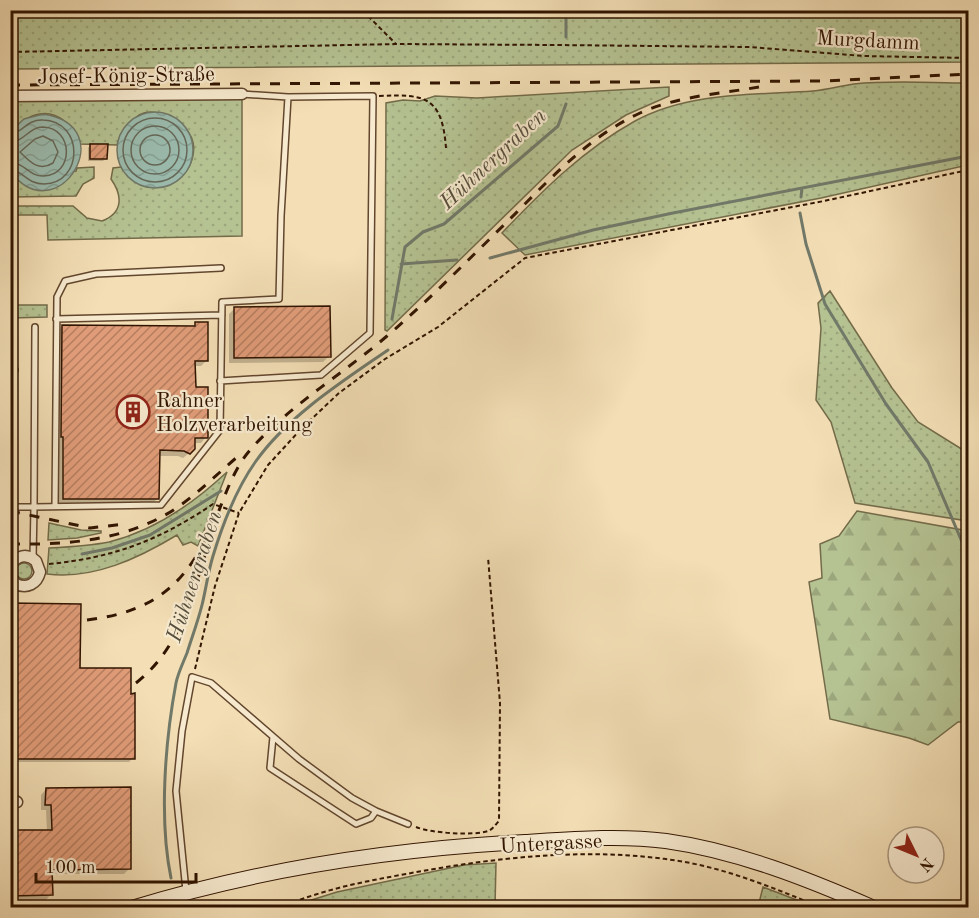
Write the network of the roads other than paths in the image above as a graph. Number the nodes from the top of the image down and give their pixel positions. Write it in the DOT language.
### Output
graph roads {
  1 [pos="242,93"];
  2 [pos="10,96"];
  3 [pos="288,97"];
  4 [pos="221,268"];
  5 [pos="222,315"];
  6 [pos="56,319"];
  7 [pos="35,327"];
  8 [pos="220,381"];
  9 [pos="55,506"];
  10 [pos="10,507"];
  11 [pos="34,507"];
  12 [pos="36,561"];
  13 [pos="10,566"];
  14 [pos="10,576"];
  15 [pos="273,737"];
  16 [pos="376,811"];
  17 [pos="408,824"];
  18 [pos="186,891"];
  19 [pos="132,908"];
  20 [pos="874,908"];
  1 -- 2 [label="street, Josef-König-Straße"];
  1 -- 3 [label="lane"];
  3 -- 5 [label="lane"];
  3 -- 8 [label="lane"];
  4 -- 6 [label="lane"];
  5 -- 6 [label="lane"];
  5 -- 8 [label="lane"];
  6 -- 9 [label="lane"];
  7 -- 11 [label="lane"];
  8 -- 9 [label="lane"];
  9 -- 11 [label="lane"];
  10 -- 11 [label="lane"];
  11 -- 12 [label="lane"];
  12 -- 13 [label="street"];
  12 -- 14 [label="street"];
  15 -- 16 [label="lane"];
  15 -- 16 [label="lane"];
  15 -- 18 [label="lane"];
  16 -- 17 [label="lane"];
  18 -- 19 [label="street"];
  18 -- 20 [label="street"];
}
